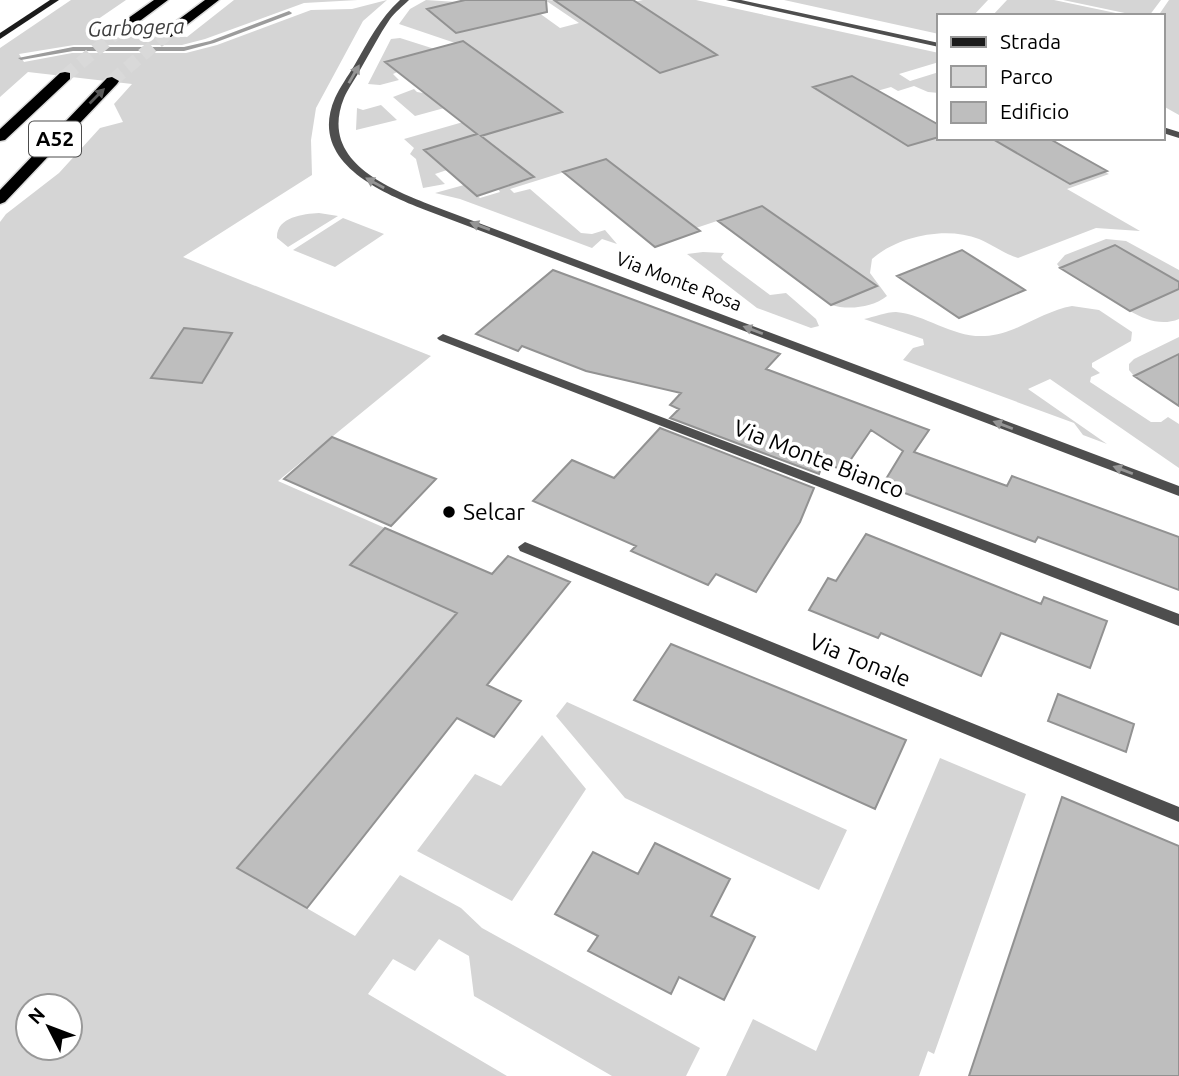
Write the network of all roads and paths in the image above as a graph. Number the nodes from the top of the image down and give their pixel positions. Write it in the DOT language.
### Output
graph roads {
  1 [pos="55,0"];
  2 [pos="162,0"];
  3 [pos="213,0"];
  4 [pos="405,0"];
  5 [pos="730,0"];
  6 [pos="121,29"];
  7 [pos="167,34"];
  8 [pos="0,37"];
  9 [pos="937,46"];
  10 [pos="65,76"];
  11 [pos="112,81"];
  12 [pos="0,137"];
  13 [pos="0,199"];
  14 [pos="443,338"];
  15 [pos="1179,491"];
  16 [pos="525,547"];
  17 [pos="1179,620"];
  18 [pos="1179,815"];
  1 -- 8 [label="main road"];
  2 -- 6 [label="highway"];
  3 -- 7 [label="highway"];
  15 -- 4 [label="street, Via Monte Rosa, one-way"];
  5 -- 9 [label="street"];
  10 -- 12 [label="highway, A52"];
  13 -- 11 [label="highway, A52, one-way"];
  14 -- 17 [label="street, Via Monte Bianco"];
  16 -- 18 [label="street, Via Tonale"];
}
